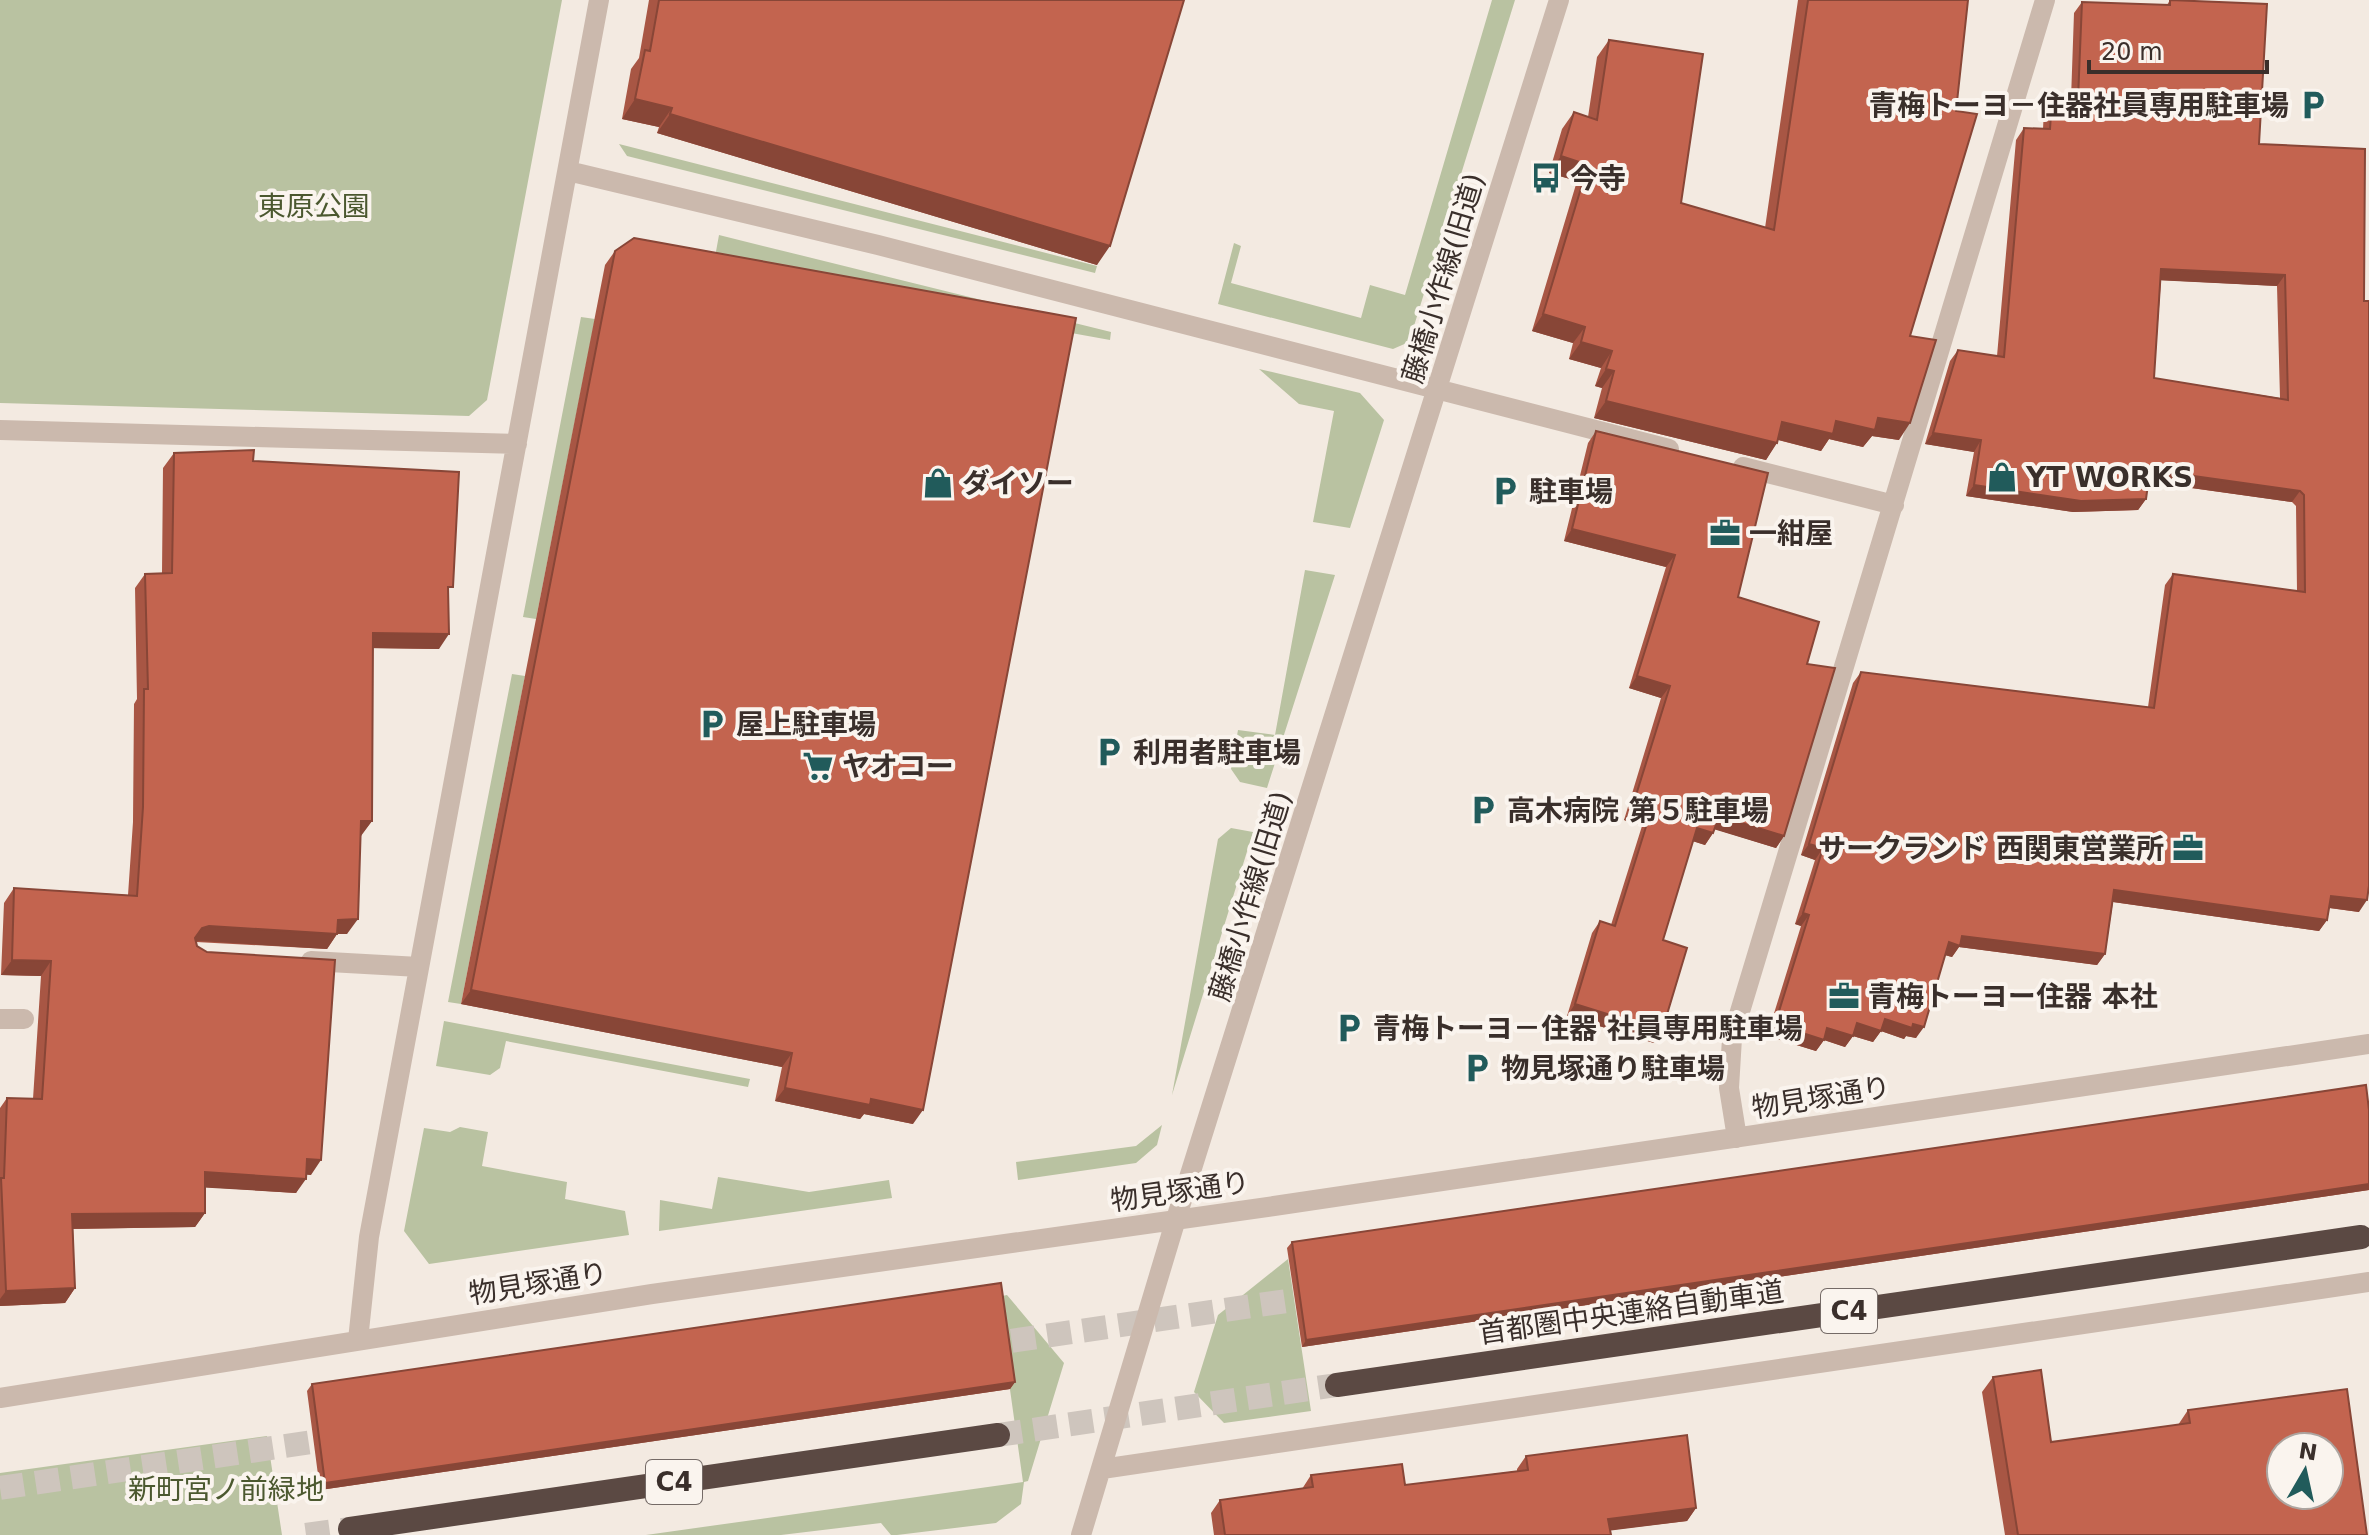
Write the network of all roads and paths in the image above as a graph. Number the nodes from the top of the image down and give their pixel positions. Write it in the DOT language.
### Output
graph roads {
  1 [pos="599,0"];
  2 [pos="1559,0"];
  3 [pos="2045,0"];
  4 [pos="568,171"];
  5 [pos="1437,392"];
  6 [pos="0,430"];
  7 [pos="517,444"];
  8 [pos="1695,456"];
  9 [pos="1725,463"];
  10 [pos="1894,505"];
  11 [pos="293,960"];
  12 [pos="419,967"];
  13 [pos="0,1019"];
  14 [pos="24,1019"];
  15 [pos="2369,1044"];
  16 [pos="1737,1138"];
  17 [pos="1176,1219"];
  18 [pos="2361,1237"];
  19 [pos="2369,1282"];
  20 [pos="358,1340"];
  21 [pos="1337,1385"];
  22 [pos="0,1398"];
  23 [pos="998,1435"];
  24 [pos="1102,1469"];
  25 [pos="350,1529"];
  26 [pos="1081,1535"];
  1 -- 4 [label="street"];
  2 -- 5 [label="street, 藤橋小作線(旧道)"];
  3 -- 10 [label="street"];
  4 -- 5 [label="street"];
  4 -- 7 [label="street"];
  5 -- 8 [label="street"];
  5 -- 17 [label="street, 藤橋小作線(旧道)"];
  6 -- 7 [label="street"];
  7 -- 12 [label="street"];
  9 -- 10 [label="street"];
  10 -- 16 [label="street"];
  11 -- 12 [label="street"];
  12 -- 20 [label="street"];
  13 -- 14 [label="street"];
  15 -- 16 [label="street, 物見塚通り"];
  16 -- 17 [label="street, 物見塚通り"];
  17 -- 20 [label="street, 物見塚通り"];
  17 -- 24 [label="street, 藤橋小作線(旧道)"];
  18 -- 21 [label="highway, 首都圏中央連絡自動車道 / C4"];
  19 -- 24 [label="street"];
  20 -- 22 [label="street, 物見塚通り"];
  23 -- 25 [label="highway, C4"];
  24 -- 26 [label="street, 藤橋小作線(旧道)"];
}
